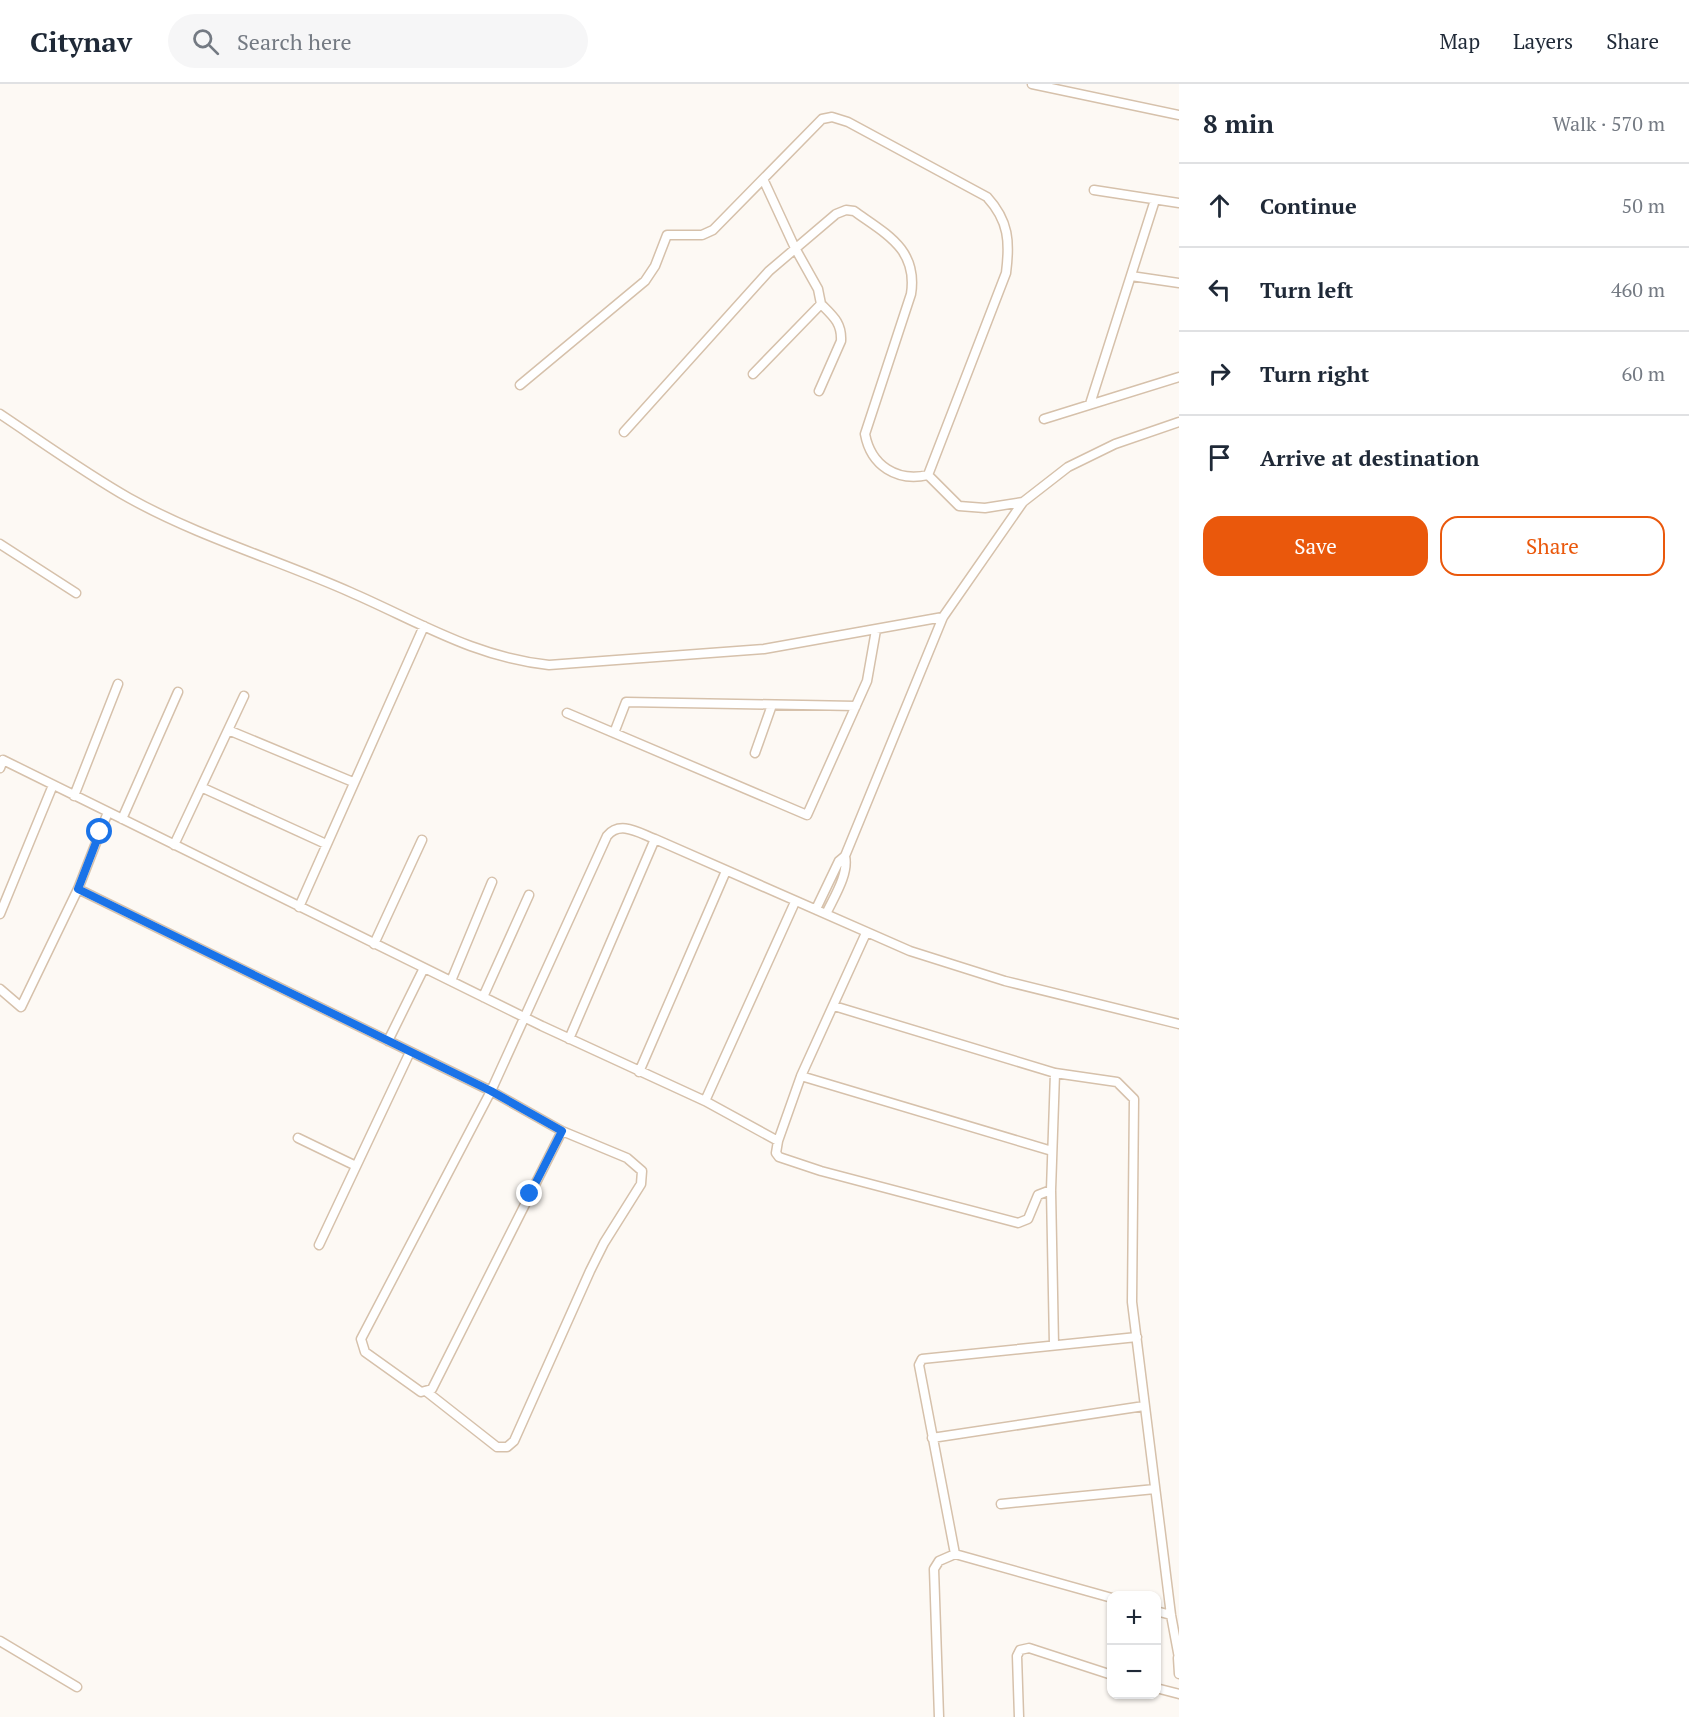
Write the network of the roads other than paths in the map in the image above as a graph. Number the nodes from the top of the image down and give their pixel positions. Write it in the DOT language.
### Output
graph roads {
  1 [pos="1037,85"];
  2 [pos="1179,115"];
  3 [pos="764,181"];
  4 [pos="1094,190"];
  5 [pos="1155,200"];
  6 [pos="1179,203"];
  7 [pos="795,248"];
  8 [pos="1131,276"];
  9 [pos="1179,283"];
  10 [pos="820,304"];
  11 [pos="753,374"];
  12 [pos="1179,377"];
  13 [pos="520,385"];
  14 [pos="819,391"];
  15 [pos="1090,404"];
  16 [pos="0,414"];
  17 [pos="1044,419"];
  18 [pos="1179,422"];
  19 [pos="624,432"];
  20 [pos="928,475"];
  21 [pos="1023,502"];
  22 [pos="1,545"];
  23 [pos="76,593"];
  24 [pos="943,617"];
  25 [pos="424,626"];
  26 [pos="876,630"];
  27 [pos="118,684"];
  28 [pos="178,692"];
  29 [pos="244,696"];
  30 [pos="772,705"];
  31 [pos="856,706"];
  32 [pos="567,713"];
  33 [pos="228,730"];
  34 [pos="614,733"];
  35 [pos="755,753"];
  36 [pos="0,768"];
  37 [pos="353,782"];
  38 [pos="52,785"];
  39 [pos="203,788"];
  40 [pos="74,796"];
  41 [pos="108,812"];
  42 [pos="122,819"];
  43 [pos="655,839"];
  44 [pos="422,840"];
  45 [pos="326,844"];
  46 [pos="174,845"];
  47 [pos="845,856"];
  48 [pos="726,871"];
  49 [pos="492,882"];
  50 [pos="78,889"];
  51 [pos="529,895"];
  52 [pos="795,902"];
  53 [pos="299,907"];
  54 [pos="816,909"];
  55 [pos="0,914"];
  56 [pos="826,914"];
  57 [pos="866,933"];
  58 [pos="374,944"];
  59 [pos="424,968"];
  60 [pos="451,981"];
  61 [pos="0,989"];
  62 [pos="483,997"];
  63 [pos="834,1006"];
  64 [pos="526,1018"];
  65 [pos="1179,1024"];
  66 [pos="569,1039"];
  67 [pos="388,1041"];
  68 [pos="410,1052"];
  69 [pos="639,1072"];
  70 [pos="1054,1073"];
  71 [pos="801,1076"];
  72 [pos="491,1091"];
  73 [pos="705,1101"];
  74 [pos="562,1131"];
  75 [pos="298,1138"];
  76 [pos="778,1141"];
  77 [pos="1052,1151"];
  78 [pos="356,1166"];
  79 [pos="1051,1190"];
  80 [pos="319,1245"];
  81 [pos="1137,1337"];
  82 [pos="1054,1345"];
  83 [pos="427,1392"];
  84 [pos="1144,1406"];
  85 [pos="932,1438"];
  86 [pos="1155,1489"];
  87 [pos="1001,1504"];
  88 [pos="955,1554"];
  89 [pos="1107,1597"];
  90 [pos="1161,1612"];
  91 [pos="1171,1615"];
  92 [pos="0,1641"];
  93 [pos="1178,1658"];
  94 [pos="1107,1673"];
  95 [pos="1179,1674"];
  96 [pos="76,1687"];
  97 [pos="1161,1690"];
  98 [pos="1179,1694"];
  99 [pos="939,1717"];
  100 [pos="1019,1717"];
  1 -- 2 [label="street"];
  3 -- 7 [label="street"];
  3 -- 13 [label="street"];
  3 -- 20 [label="street"];
  4 -- 5 [label="street"];
  5 -- 6 [label="street"];
  5 -- 8 [label="street"];
  7 -- 10 [label="street"];
  7 -- 19 [label="street"];
  7 -- 20 [label="street"];
  8 -- 9 [label="street"];
  8 -- 15 [label="street"];
  10 -- 11 [label="street"];
  10 -- 14 [label="street"];
  12 -- 15 [label="street"];
  15 -- 17 [label="street"];
  16 -- 25 [label="street"];
  18 -- 21 [label="street"];
  20 -- 21 [label="street"];
  21 -- 24 [label="street"];
  22 -- 23 [label="street"];
  24 -- 26 [label="street"];
  24 -- 47 [label="street"];
  25 -- 26 [label="street"];
  25 -- 37 [label="street"];
  26 -- 31 [label="street"];
  27 -- 40 [label="street"];
  28 -- 42 [label="street"];
  29 -- 33 [label="street"];
  30 -- 31 [label="street"];
  30 -- 34 [label="street"];
  30 -- 35 [label="street"];
  31 -- 34 [label="street"];
  32 -- 34 [label="street"];
  33 -- 37 [label="street"];
  33 -- 39 [label="street"];
  36 -- 38 [label="street"];
  37 -- 45 [label="street"];
  38 -- 40 [label="street"];
  38 -- 55 [label="street"];
  39 -- 45 [label="street"];
  39 -- 46 [label="street"];
  40 -- 41 [label="street"];
  41 -- 42 [label="street"];
  41 -- 50 [label="street"];
  42 -- 46 [label="street"];
  43 -- 48 [label="street"];
  43 -- 64 [label="street"];
  43 -- 66 [label="street"];
  44 -- 58 [label="street"];
  45 -- 53 [label="street"];
  46 -- 53 [label="street"];
  47 -- 54 [label="street"];
  47 -- 56 [label="street"];
  48 -- 52 [label="street"];
  48 -- 69 [label="street"];
  49 -- 60 [label="street"];
  50 -- 61 [label="street"];
  50 -- 67 [label="street"];
  51 -- 62 [label="street"];
  52 -- 54 [label="street"];
  52 -- 73 [label="street"];
  53 -- 58 [label="street"];
  54 -- 56 [label="street"];
  56 -- 57 [label="street"];
  57 -- 63 [label="street"];
  57 -- 65 [label="street"];
  58 -- 59 [label="street"];
  59 -- 60 [label="street"];
  59 -- 67 [label="street"];
  60 -- 62 [label="street"];
  62 -- 64 [label="street"];
  63 -- 70 [label="street"];
  63 -- 71 [label="street"];
  64 -- 66 [label="street"];
  64 -- 72 [label="street"];
  66 -- 69 [label="street"];
  67 -- 68 [label="street"];
  68 -- 72 [label="street"];
  68 -- 78 [label="street"];
  69 -- 73 [label="street"];
  70 -- 77 [label="street"];
  70 -- 81 [label="street"];
  71 -- 76 [label="street"];
  71 -- 77 [label="street"];
  72 -- 74 [label="street"];
  72 -- 83 [label="street"];
  73 -- 76 [label="street"];
  74 -- 83 [label="street"];
  74 -- 83 [label="street"];
  75 -- 78 [label="street"];
  76 -- 79 [label="street"];
  77 -- 79 [label="street"];
  78 -- 80 [label="street"];
  79 -- 82 [label="street"];
  81 -- 82 [label="street"];
  81 -- 84 [label="street"];
  82 -- 85 [label="street"];
  84 -- 85 [label="street"];
  84 -- 86 [label="street"];
  85 -- 88 [label="street"];
  86 -- 87 [label="street"];
  86 -- 91 [label="street"];
  88 -- 89 [label="street"];
  88 -- 99 [label="street"];
  90 -- 91 [label="street"];
  91 -- 93 [label="street"];
  92 -- 96 [label="street"];
  93 -- 95 [label="street"];
  94 -- 100 [label="street"];
  97 -- 98 [label="street"];
}
